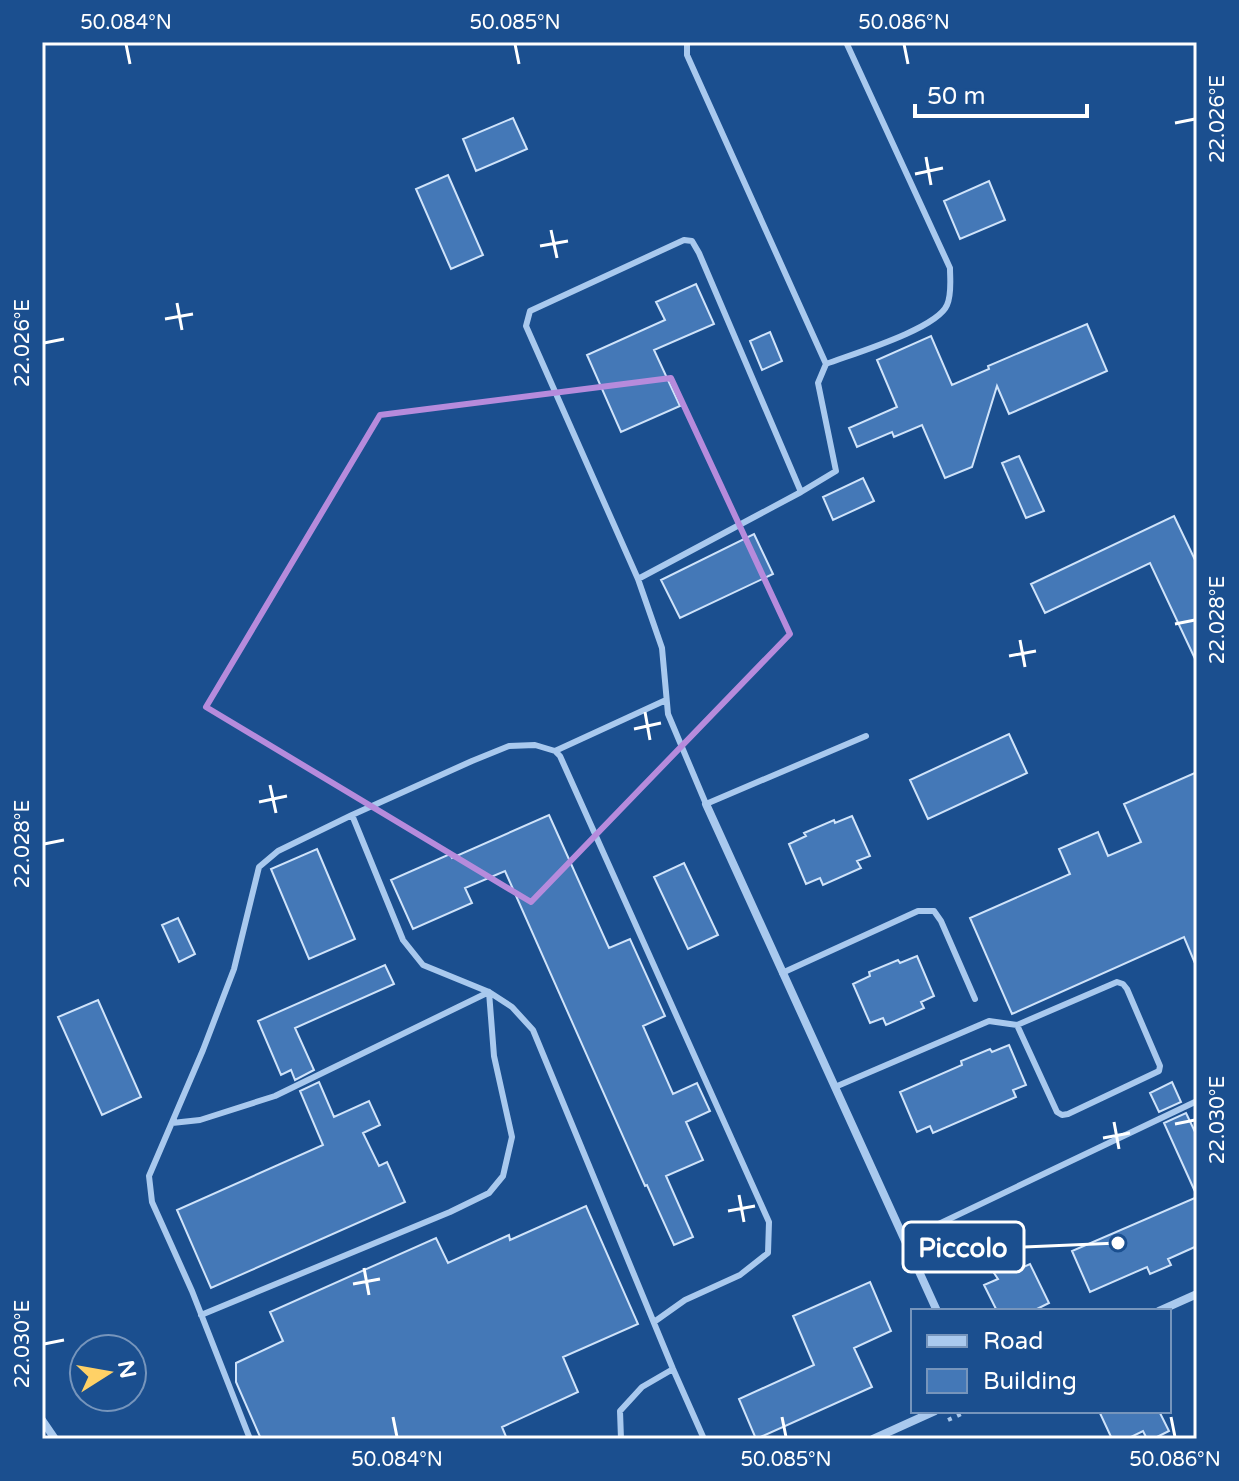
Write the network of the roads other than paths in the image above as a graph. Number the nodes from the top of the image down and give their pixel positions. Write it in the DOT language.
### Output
graph roads {
  1 [pos="687,42"];
  2 [pos="846,42"];
  3 [pos="826,364"];
  4 [pos="801,492"];
  5 [pos="638,579"];
  6 [pos="666,700"];
  7 [pos="866,736"];
  8 [pos="555,751"];
  9 [pos="706,804"];
  10 [pos="352,815"];
  11 [pos="782,973"];
  12 [pos="489,992"];
  13 [pos="975,999"];
  14 [pos="1017,1025"];
  15 [pos="835,1087"];
  16 [pos="1197,1101"];
  17 [pos="172,1123"];
  18 [pos="905,1240"];
  19 [pos="1197,1294"];
  20 [pos="936,1309"];
  21 [pos="1163,1309"];
  22 [pos="201,1315"];
  23 [pos="654,1322"];
  24 [pos="673,1369"];
  25 [pos="931,1413"];
  26 [pos="42,1420"];
  27 [pos="55,1439"];
  28 [pos="250,1439"];
  29 [pos="621,1439"];
  30 [pos="704,1439"];
  31 [pos="873,1439"];
  1 -- 3 [label="lane"];
  2 -- 3 [label="lane"];
  3 -- 4 [label="lane"];
  4 -- 5 [label="lane"];
  4 -- 5 [label="lane"];
  5 -- 6 [label="lane"];
  6 -- 8 [label="lane"];
  6 -- 9 [label="lane"];
  7 -- 9 [label="lane"];
  8 -- 10 [label="lane"];
  8 -- 23 [label="lane"];
  9 -- 11 [label="street"];
  10 -- 12 [label="lane"];
  10 -- 17 [label="lane"];
  11 -- 13 [label="lane"];
  11 -- 15 [label="street"];
  12 -- 17 [label="lane"];
  12 -- 22 [label="lane"];
  12 -- 23 [label="lane"];
  14 -- 14 [label="lane"];
  14 -- 15 [label="lane"];
  15 -- 18 [label="street"];
  16 -- 18 [label="lane"];
  17 -- 22 [label="lane"];
  18 -- 20 [label="street"];
  19 -- 21 [label="street"];
  22 -- 28 [label="lane"];
  23 -- 24 [label="lane"];
  24 -- 29 [label="lane"];
  24 -- 30 [label="lane"];
  25 -- 31 [label="street"];
  26 -- 27 [label="street"];
}
